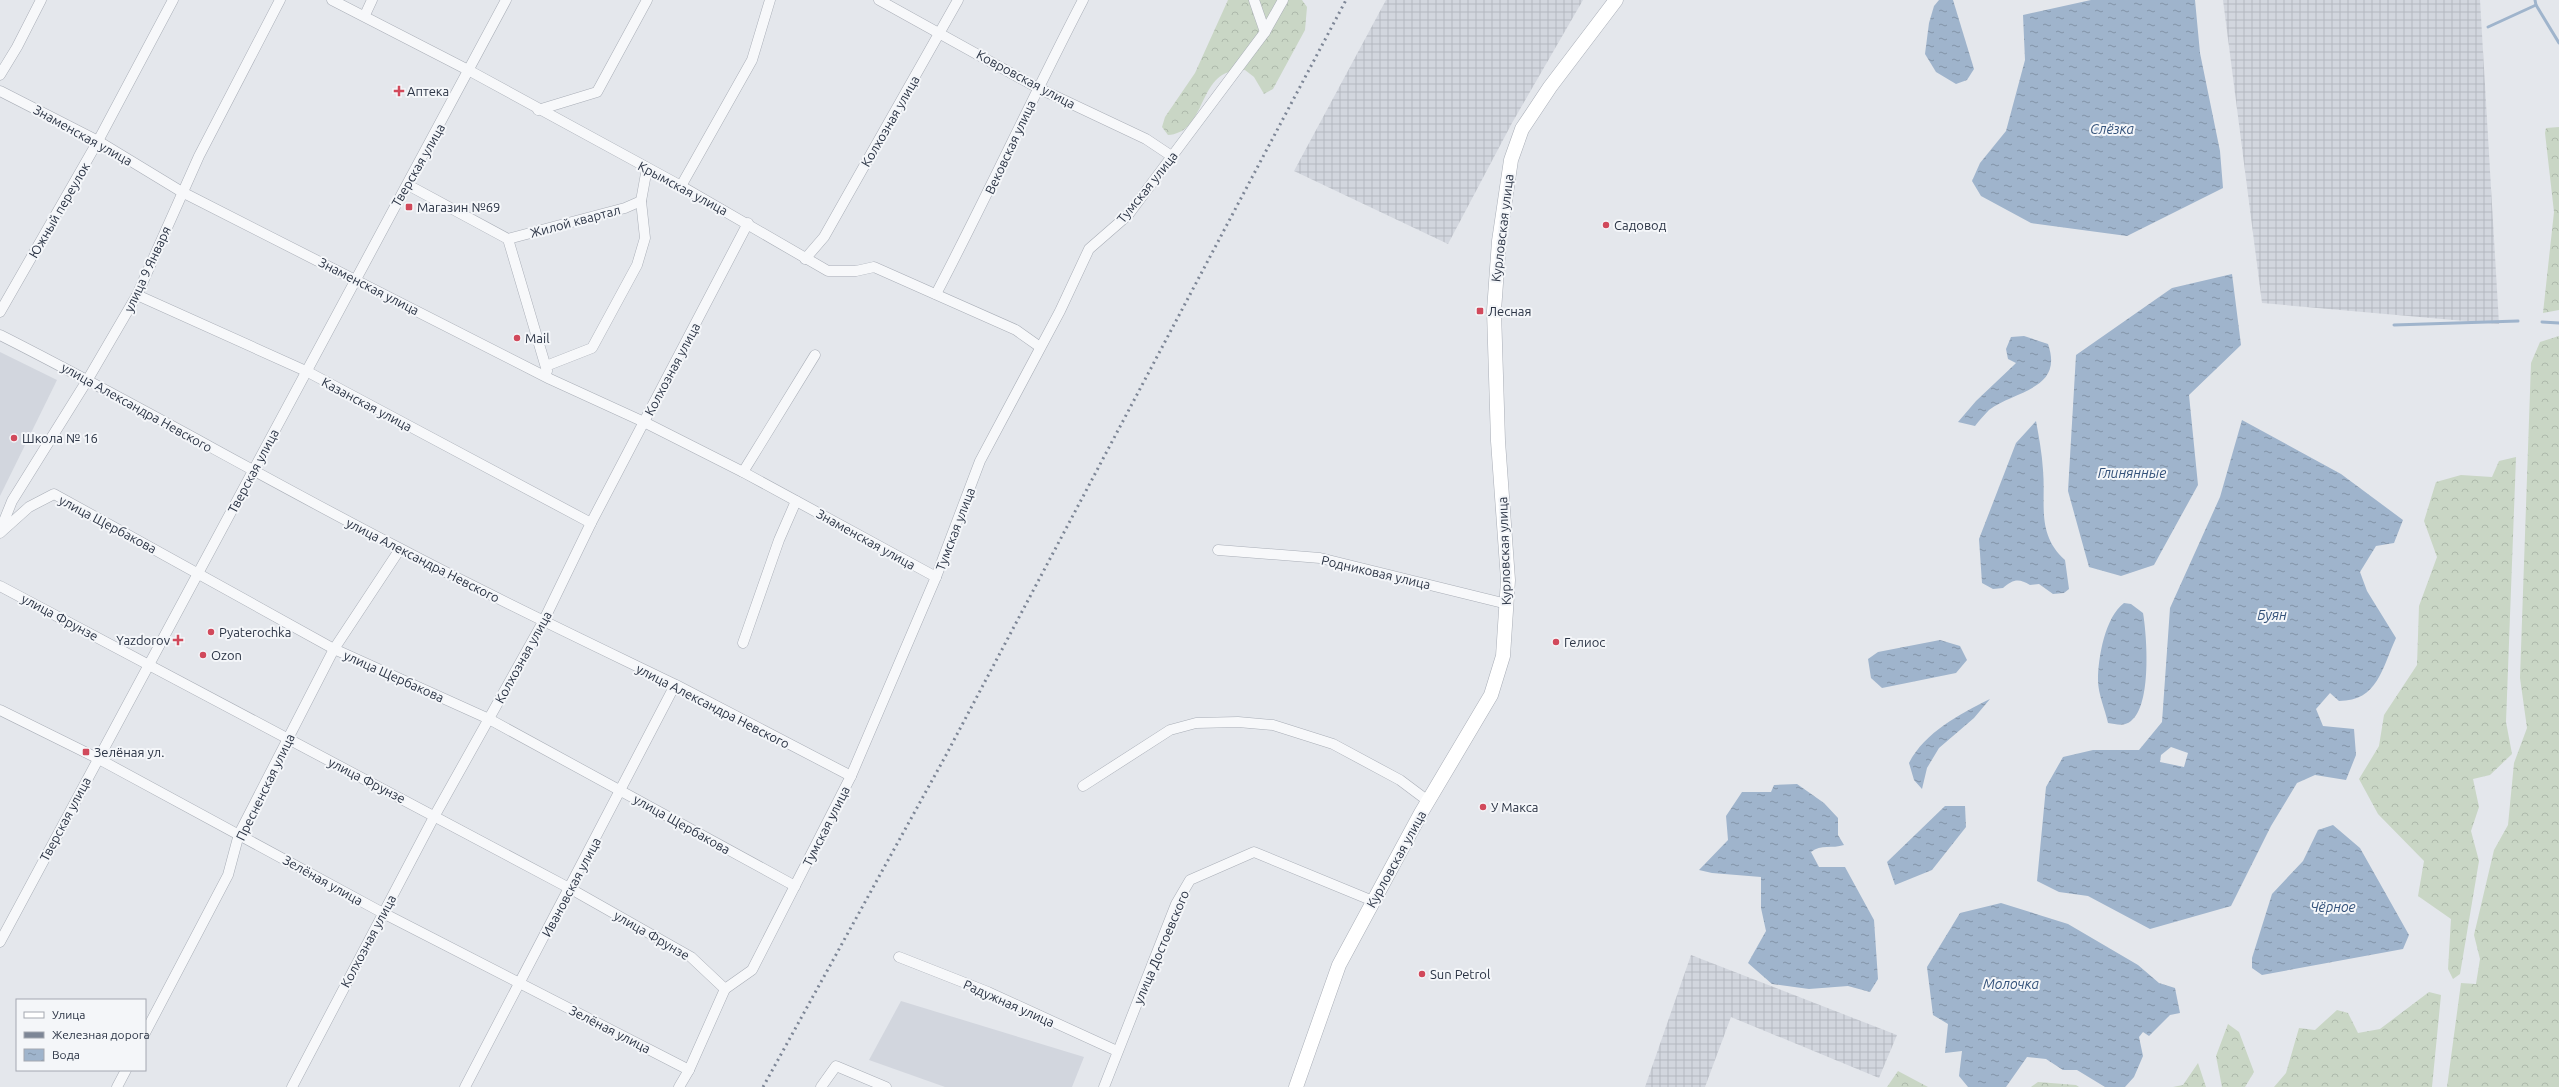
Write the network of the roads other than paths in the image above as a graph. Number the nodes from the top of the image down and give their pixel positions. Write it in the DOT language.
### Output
graph roads {
  1 [pos="41,0"];
  2 [pos="173,0"];
  3 [pos="280,0"];
  4 [pos="332,0"];
  5 [pos="372,0"];
  6 [pos="506,0"];
  7 [pos="647,0"];
  8 [pos="770,0"];
  9 [pos="879,0"];
  10 [pos="958,0"];
  11 [pos="1082,0"];
  12 [pos="1254,0"];
  13 [pos="1283,0"];
  14 [pos="1616,0"];
  15 [pos="365,15"];
  16 [pos="1265,32"];
  17 [pos="940,33"];
  18 [pos="470,71"];
  19 [pos="0,75"];
  20 [pos="1038,88"];
  21 [pos="0,91"];
  22 [pos="538,110"];
  23 [pos="98,141"];
  24 [pos="1173,157"];
  25 [pos="647,168"];
  26 [pos="408,185"];
  27 [pos="681,186"];
  28 [pos="182,192"];
  29 [pos="641,201"];
  30 [pos="748,223"];
  31 [pos="508,239"];
  32 [pos="805,259"];
  33 [pos="355,278"];
  34 [pos="936,294"];
  35 [pos="137,295"];
  36 [pos="0,312"];
  37 [pos="0,335"];
  38 [pos="1040,347"];
  39 [pos="815,355"];
  40 [pos="546,366"];
  41 [pos="308,372"];
  42 [pos="88,379"];
  43 [pos="550,379"];
  44 [pos="644,422"];
  45 [pos="252,470"];
  46 [pos="743,472"];
  47 [pos="796,501"];
  48 [pos="591,523"];
  49 [pos="0,532"];
  50 [pos="400,549"];
  51 [pos="1218,550"];
  52 [pos="199,573"];
  53 [pos="936,578"];
  54 [pos="0,586"];
  55 [pos="1507,604"];
  56 [pos="543,622"];
  57 [pos="743,643"];
  58 [pos="334,649"];
  59 [pos="148,663"];
  60 [pos="675,685"];
  61 [pos="0,710"];
  62 [pos="489,719"];
  63 [pos="288,740"];
  64 [pos="97,758"];
  65 [pos="851,776"];
  66 [pos="1083,786"];
  67 [pos="622,791"];
  68 [pos="1428,801"];
  69 [pos="435,815"];
  70 [pos="239,834"];
  71 [pos="795,886"];
  72 [pos="571,889"];
  73 [pos="1373,901"];
  74 [pos="382,913"];
  75 [pos="0,942"];
  76 [pos="899,957"];
  77 [pos="520,982"];
  78 [pos="725,989"];
  79 [pos="146,1031"];
  80 [pos="1117,1051"];
  81 [pos="689,1070"];
  82 [pos="125,1071"];
  83 [pos="117,1087"];
  84 [pos="292,1087"];
  85 [pos="466,1087"];
  86 [pos="679,1087"];
  87 [pos="821,1087"];
  88 [pos="886,1087"];
  89 [pos="1104,1087"];
  90 [pos="1296,1087"];
  1 -- 19 [label="street"];
  2 -- 23 [label="street, Южный переулок"];
  3 -- 28 [label="street, улица 9 Января"];
  4 -- 15 [label="street, Крымская улица"];
  5 -- 15 [label="street"];
  6 -- 18 [label="street, Тверская улица"];
  7 -- 22 [label="street"];
  8 -- 27 [label="street"];
  9 -- 17 [label="street, Ковровская улица"];
  10 -- 17 [label="street, Колхозная улица"];
  11 -- 20 [label="street, Вековская улица"];
  12 -- 16 [label="street"];
  13 -- 16 [label="street, Тумская улица"];
  14 -- 55 [label="main road, Курловская улица"];
  15 -- 18 [label="street, Крымская улица"];
  16 -- 24 [label="street, Тумская улица"];
  17 -- 20 [label="street, Ковровская улица"];
  17 -- 32 [label="street, Колхозная улица"];
  18 -- 22 [label="street, Крымская улица"];
  18 -- 26 [label="street, Тверская улица"];
  20 -- 24 [label="street, Ковровская улица"];
  20 -- 34 [label="street, Вековская улица"];
  21 -- 23 [label="street, Знаменская улица"];
  22 -- 25 [label="street, Крымская улица"];
  23 -- 28 [label="street, Знаменская улица"];
  23 -- 36 [label="street, Южный переулок"];
  24 -- 38 [label="street, Тумская улица"];
  25 -- 27 [label="street, Крымская улица"];
  25 -- 29 [label="street"];
  26 -- 31 [label="street"];
  26 -- 33 [label="street, Тверская улица"];
  27 -- 30 [label="street, Крымская улица"];
  28 -- 33 [label="street, Знаменская улица"];
  28 -- 35 [label="street, улица 9 Января"];
  29 -- 31 [label="street, Жилой квартал"];
  29 -- 40 [label="street"];
  30 -- 32 [label="street, Крымская улица"];
  30 -- 44 [label="street, Колхозная улица"];
  31 -- 40 [label="street"];
  32 -- 34 [label="street, Крымская улица"];
  33 -- 41 [label="street, Тверская улица"];
  33 -- 43 [label="street, Знаменская улица"];
  34 -- 38 [label="street, Крымская улица"];
  35 -- 41 [label="street, Казанская улица"];
  35 -- 42 [label="street, улица 9 Января"];
  37 -- 42 [label="street, улица Александра Невского"];
  38 -- 53 [label="street, Тумская улица"];
  39 -- 46 [label="street"];
  40 -- 43 [label="street"];
  41 -- 45 [label="street, Тверская улица"];
  41 -- 48 [label="street, Казанская улица"];
  42 -- 45 [label="street, улица Александра Невского"];
  42 -- 49 [label="street, улица 9 Января"];
  43 -- 44 [label="street, Знаменская улица"];
  44 -- 46 [label="street, Знаменская улица"];
  44 -- 48 [label="street, Колхозная улица"];
  45 -- 50 [label="street, улица Александра Невского"];
  45 -- 52 [label="street, Тверская улица"];
  46 -- 47 [label="street, Знаменская улица"];
  47 -- 53 [label="street, Знаменская улица"];
  47 -- 57 [label="street"];
  48 -- 56 [label="street, Колхозная улица"];
  49 -- 52 [label="street, улица Щербакова"];
  50 -- 56 [label="street, улица Александра Невского"];
  50 -- 58 [label="street, Пресненская улица"];
  51 -- 55 [label="street, Родниковая улица"];
  52 -- 58 [label="street, улица Щербакова"];
  52 -- 59 [label="street, Тверская улица"];
  53 -- 65 [label="street, Тумская улица"];
  54 -- 59 [label="street, улица Фрунзе"];
  55 -- 68 [label="main road, Курловская улица"];
  56 -- 60 [label="street, улица Александра Невского"];
  56 -- 62 [label="street, Колхозная улица"];
  58 -- 62 [label="street, улица Щербакова"];
  58 -- 63 [label="street, Пресненская улица"];
  59 -- 63 [label="street, улица Фрунзе"];
  59 -- 64 [label="street, Тверская улица"];
  60 -- 65 [label="street, улица Александра Невского"];
  60 -- 67 [label="street, Ивановская улица"];
  61 -- 64 [label="street, Зелёная улица"];
  62 -- 67 [label="street, улица Щербакова"];
  62 -- 69 [label="street, Колхозная улица"];
  63 -- 69 [label="street, улица Фрунзе"];
  63 -- 70 [label="street, Пресненская улица"];
  64 -- 70 [label="street, Зелёная улица"];
  64 -- 75 [label="street, Тверская улица"];
  65 -- 71 [label="street, Тумская улица"];
  66 -- 68 [label="street"];
  67 -- 71 [label="street, улица Щербакова"];
  67 -- 72 [label="street, Ивановская улица"];
  68 -- 73 [label="main road, Курловская улица"];
  69 -- 72 [label="street, улица Фрунзе"];
  69 -- 74 [label="street, Колхозная улица"];
  70 -- 74 [label="street, Зелёная улица"];
  70 -- 79 [label="street, Пресненская улица"];
  71 -- 78 [label="street, Тумская улица"];
  72 -- 77 [label="street, Ивановская улица"];
  72 -- 78 [label="street, улица Фрунзе"];
  73 -- 80 [label="street, улица Достоевского"];
  73 -- 90 [label="main road, Курловская улица"];
  74 -- 77 [label="street, Зелёная улица"];
  74 -- 84 [label="street, Колхозная улица"];
  76 -- 80 [label="street, Радужная улица"];
  77 -- 81 [label="street, Зелёная улица"];
  77 -- 85 [label="street, Ивановская улица"];
  78 -- 81 [label="street"];
  80 -- 89 [label="street, улица Достоевского"];
  81 -- 86 [label="street"];
  82 -- 83 [label="street"];
  87 -- 88 [label="street"];
}
